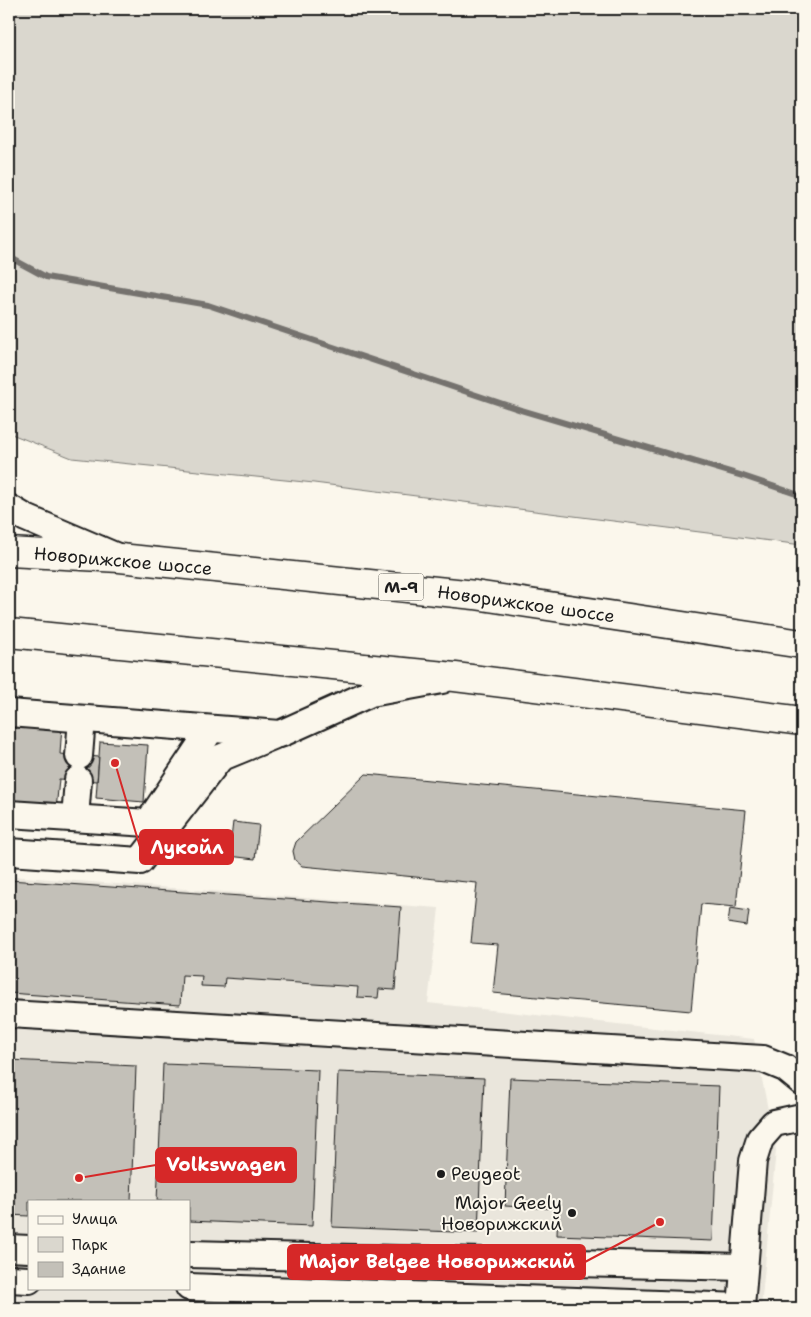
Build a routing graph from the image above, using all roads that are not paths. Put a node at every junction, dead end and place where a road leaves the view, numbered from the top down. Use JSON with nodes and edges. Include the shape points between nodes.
{"nodes":[{"id":1,"x":9,"y":508,"type":"edge"},
{"id":2,"x":9,"y":552,"type":"edge"},
{"id":3,"x":120,"y":558,"type":"junction"},
{"id":4,"x":9,"y":633,"type":"edge"},
{"id":5,"x":802,"y":644,"type":"edge"},
{"id":6,"x":455,"y":677,"type":"junction"},
{"id":7,"x":9,"y":713,"type":"edge"},
{"id":8,"x":82,"y":719,"type":"junction"},
{"id":9,"x":802,"y":721,"type":"edge"},
{"id":10,"x":211,"y":728,"type":"junction"},
{"id":11,"x":280,"y":734,"type":"junction"},
{"id":12,"x":9,"y":814,"type":"edge"},
{"id":13,"x":75,"y":818,"type":"junction"},
{"id":14,"x":9,"y":852,"type":"edge"},
{"id":15,"x":9,"y":1014,"type":"edge"},
{"id":16,"x":802,"y":1082,"type":"edge"},
{"id":17,"x":802,"y":1117,"type":"edge"},
{"id":18,"x":9,"y":1248,"type":"edge"},
{"id":19,"x":28,"y":1249,"type":"edge"},
{"id":20,"x":190,"y":1254,"type":"edge"},
{"id":21,"x":228,"y":1255,"type":"junction"},
{"id":22,"x":372,"y":1258,"type":"junction"},
{"id":23,"x":744,"y":1267,"type":"junction"},
{"id":24,"x":9,"y":1279,"type":"edge"},
{"id":25,"x":28,"y":1280,"type":"edge"},
{"id":26,"x":190,"y":1287,"type":"edge"},
{"id":27,"x":226,"y":1298,"type":"edge"},
{"id":28,"x":370,"y":1301,"type":"edge"},
{"id":29,"x":493,"y":1303,"type":"edge"},
{"id":30,"x":560,"y":1304,"type":"edge"},
{"id":31,"x":741,"y":1308,"type":"edge"}],
"edges":[{"from":1,"to":3,"type":"lane"},
{"from":2,"to":3,"type":"highway","name":"Новорижское шоссе","number":"М-9"},
{"from":3,"to":5,"type":"highway","name":"Новорижское шоссе","number":"М-9","via":[[474,595]]},
{"from":4,"to":6,"type":"highway"},
{"from":6,"to":9,"type":"highway"},
{"from":6,"to":11,"type":"lane","via":[[371,693]]},
{"from":7,"to":8,"type":"lane"},
{"from":8,"to":10,"type":"lane"},
{"from":8,"to":13,"type":"lane"},
{"from":10,"to":11,"type":"lane"},
{"from":10,"to":13,"type":"lane","via":[[148,824]]},
{"from":11,"to":14,"type":"lane","via":[[220,758],[140,861]]},
{"from":12,"to":13,"type":"lane"},
{"from":15,"to":16,"type":"lane","via":[[763,1059],[785,1068]]},
{"from":17,"to":23,"type":"lane","via":[[774,1123],[760,1139],[753,1161]]},
{"from":18,"to":19,"type":"lane"},
{"from":20,"to":21,"type":"lane"},
{"from":21,"to":22,"type":"lane"},
{"from":21,"to":27,"type":"lane"},
{"from":22,"to":23,"type":"lane"},
{"from":22,"to":28,"type":"lane"},
{"from":23,"to":31,"type":"lane"},
{"from":24,"to":25,"type":"lane"},
{"from":26,"to":27,"type":"lane"},
{"from":27,"to":28,"type":"lane"},
{"from":28,"to":29,"type":"lane"},
{"from":29,"to":30,"type":"lane"},
{"from":30,"to":31,"type":"lane"}]}
